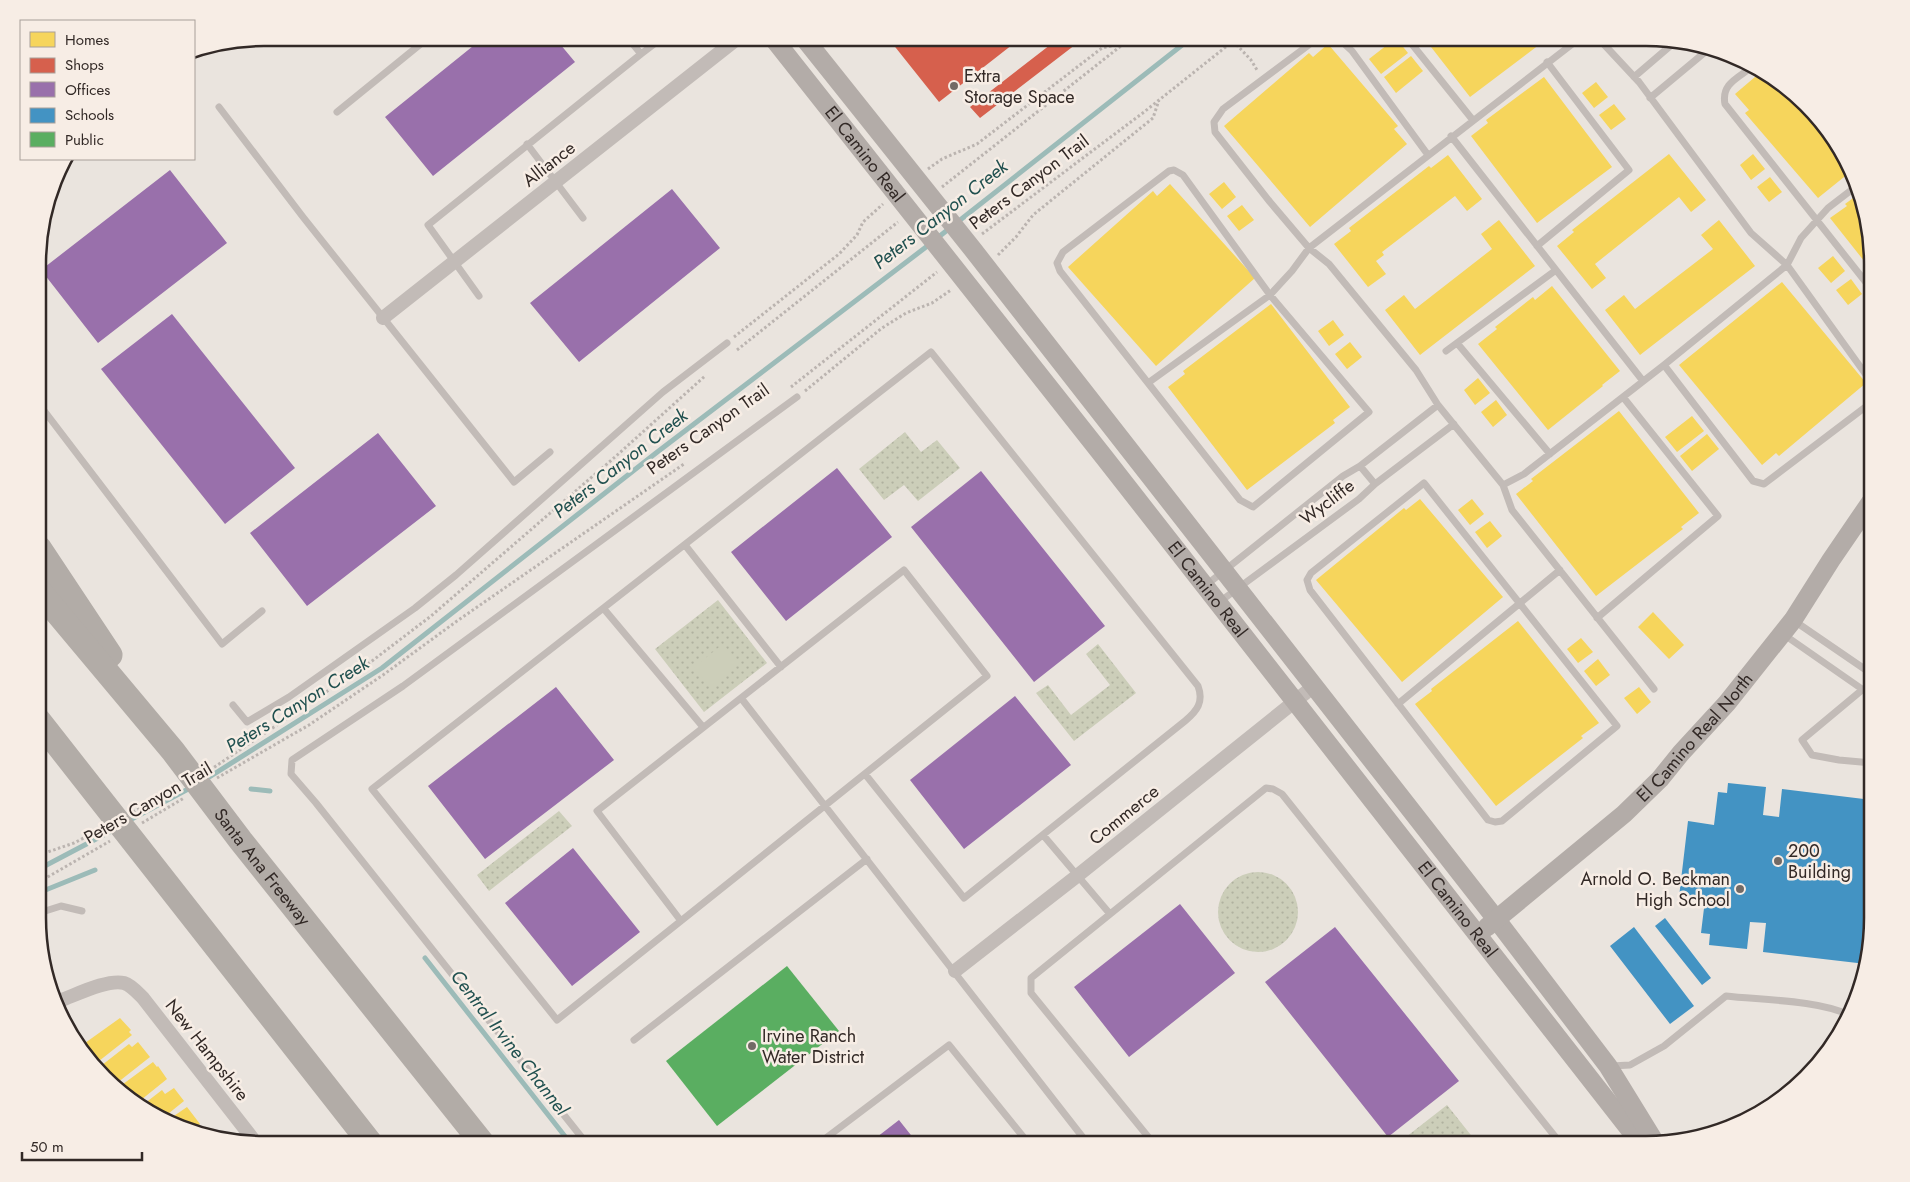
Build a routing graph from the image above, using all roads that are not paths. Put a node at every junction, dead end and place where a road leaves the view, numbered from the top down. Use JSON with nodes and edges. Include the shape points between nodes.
{"nodes":[{"id":1,"x":418,"y":46,"type":"edge"},
{"id":2,"x":634,"y":46,"type":"edge"},
{"id":3,"x":652,"y":46,"type":"edge"},
{"id":4,"x":728,"y":46,"type":"edge"},
{"id":5,"x":779,"y":46,"type":"edge"},
{"id":6,"x":810,"y":46,"type":"edge"},
{"id":7,"x":1308,"y":46,"type":"edge"},
{"id":8,"x":1347,"y":46,"type":"edge"},
{"id":9,"x":1413,"y":46,"type":"edge"},
{"id":10,"x":1569,"y":46,"type":"edge"},
{"id":11,"x":1605,"y":46,"type":"edge"},
{"id":12,"x":1669,"y":48,"type":"edge"},
{"id":13,"x":641,"y":54,"type":"junction"},
{"id":14,"x":1703,"y":54,"type":"edge"},
{"id":15,"x":1547,"y":62,"type":"junction"},
{"id":16,"x":1746,"y":71,"type":"edge"},
{"id":17,"x":1634,"y":77,"type":"junction"},
{"id":18,"x":1650,"y":98,"type":"junction"},
{"id":19,"x":219,"y":107,"type":"dead end"},
{"id":20,"x":336,"y":112,"type":"dead end"},
{"id":21,"x":1472,"y":120,"type":"junction"},
{"id":22,"x":1451,"y":136,"type":"junction"},
{"id":23,"x":527,"y":144,"type":"junction"},
{"id":24,"x":1428,"y":155,"type":"junction"},
{"id":25,"x":555,"y":183,"type":"junction"},
{"id":26,"x":1851,"y":191,"type":"edge"},
{"id":27,"x":583,"y":218,"type":"dead end"},
{"id":28,"x":1817,"y":221,"type":"junction"},
{"id":29,"x":1537,"y":246,"type":"junction"},
{"id":30,"x":1309,"y":248,"type":"junction"},
{"id":31,"x":454,"y":262,"type":"junction"},
{"id":32,"x":1787,"y":265,"type":"junction"},
{"id":33,"x":1556,"y":270,"type":"junction"},
{"id":34,"x":1864,"y":280,"type":"edge"},
{"id":35,"x":1270,"y":295,"type":"junction"},
{"id":36,"x":480,"y":296,"type":"dead end"},
{"id":37,"x":383,"y":318,"type":"junction"},
{"id":38,"x":727,"y":343,"type":"road end"},
{"id":39,"x":1457,"y":343,"type":"junction"},
{"id":40,"x":1446,"y":352,"type":"dead end"},
{"id":41,"x":1664,"y":365,"type":"junction"},
{"id":42,"x":1864,"y":372,"type":"edge"},
{"id":43,"x":1644,"y":381,"type":"junction"},
{"id":44,"x":1148,"y":383,"type":"junction"},
{"id":45,"x":797,"y":397,"type":"road end"},
{"id":46,"x":1623,"y":397,"type":"junction"},
{"id":47,"x":1438,"y":406,"type":"junction"},
{"id":48,"x":1864,"y":408,"type":"edge"},
{"id":49,"x":46,"y":413,"type":"edge"},
{"id":50,"x":1454,"y":424,"type":"junction"},
{"id":51,"x":550,"y":452,"type":"dead end"},
{"id":52,"x":1550,"y":454,"type":"junction"},
{"id":53,"x":1360,"y":466,"type":"junction"},
{"id":54,"x":1375,"y":484,"type":"junction"},
{"id":55,"x":1504,"y":485,"type":"junction"},
{"id":56,"x":1864,"y":512,"type":"edge"},
{"id":57,"x":685,"y":545,"type":"junction"},
{"id":58,"x":46,"y":559,"type":"edge"},
{"id":59,"x":1560,"y":570,"type":"junction"},
{"id":60,"x":1225,"y":571,"type":"junction"},
{"id":61,"x":1205,"y":586,"type":"junction"},
{"id":62,"x":1238,"y":588,"type":"junction"},
{"id":63,"x":46,"y":599,"type":"edge"},
{"id":64,"x":1218,"y":603,"type":"junction"},
{"id":65,"x":1519,"y":604,"type":"junction"},
{"id":66,"x":604,"y":609,"type":"junction"},
{"id":67,"x":262,"y":611,"type":"dead end"},
{"id":68,"x":1597,"y":618,"type":"junction"},
{"id":69,"x":1788,"y":627,"type":"junction"},
{"id":70,"x":781,"y":667,"type":"junction"},
{"id":71,"x":1864,"y":669,"type":"edge"},
{"id":72,"x":1314,"y":686,"type":"junction"},
{"id":73,"x":1654,"y":689,"type":"dead end"},
{"id":74,"x":1862,"y":690,"type":"joint"},
{"id":75,"x":741,"y":698,"type":"junction"},
{"id":76,"x":1295,"y":702,"type":"junction"},
{"id":77,"x":1398,"y":704,"type":"junction"},
{"id":78,"x":233,"y":705,"type":"dead end"},
{"id":79,"x":703,"y":728,"type":"junction"},
{"id":80,"x":46,"y":730,"type":"edge"},
{"id":81,"x":173,"y":751,"type":"junction"},
{"id":82,"x":1864,"y":762,"type":"edge"},
{"id":83,"x":864,"y":774,"type":"junction"},
{"id":84,"x":826,"y":806,"type":"junction"},
{"id":85,"x":1043,"y":835,"type":"junction"},
{"id":86,"x":867,"y":859,"type":"junction"},
{"id":87,"x":1078,"y":876,"type":"junction"},
{"id":88,"x":46,"y":911,"type":"edge"},
{"id":89,"x":82,"y":911,"type":"dead end"},
{"id":90,"x":1110,"y":914,"type":"junction"},
{"id":91,"x":1496,"y":919,"type":"junction"},
{"id":92,"x":681,"y":921,"type":"junction"},
{"id":93,"x":1477,"y":934,"type":"junction"},
{"id":94,"x":955,"y":971,"type":"junction"},
{"id":95,"x":63,"y":1000,"type":"edge"},
{"id":96,"x":1842,"y":1012,"type":"edge"},
{"id":97,"x":634,"y":1040,"type":"dead end"},
{"id":98,"x":1608,"y":1066,"type":"junction"},
{"id":99,"x":249,"y":1135,"type":"edge"},
{"id":100,"x":365,"y":1136,"type":"edge"},
{"id":101,"x":478,"y":1136,"type":"edge"},
{"id":102,"x":581,"y":1136,"type":"edge"},
{"id":103,"x":829,"y":1136,"type":"edge"},
{"id":104,"x":1022,"y":1136,"type":"edge"},
{"id":105,"x":1082,"y":1136,"type":"edge"},
{"id":106,"x":1147,"y":1136,"type":"edge"},
{"id":107,"x":1555,"y":1136,"type":"edge"},
{"id":108,"x":1635,"y":1136,"type":"edge"},
{"id":109,"x":1651,"y":1136,"type":"edge"}],
"edges":[{"from":1,"to":20,"type":"lane"},
{"from":2,"to":13,"type":"lane"},
{"from":3,"to":13,"type":"lane"},
{"from":4,"to":25,"type":"street","name":"Alliance"},
{"from":5,"to":61,"type":"main road","name":"El Camino Real","via":[[907,208],[946,269]]},
{"from":6,"to":60,"type":"main road","name":"El Camino Real","via":[[927,192],[977,244]]},
{"from":7,"to":30,"type":"lane","via":[[1223,110],[1214,122],[1215,132]]},
{"from":8,"to":24,"type":"lane"},
{"from":9,"to":21,"type":"lane"},
{"from":10,"to":15,"type":"lane"},
{"from":11,"to":17,"type":"lane"},
{"from":12,"to":17,"type":"lane"},
{"from":13,"to":23,"type":"lane"},
{"from":14,"to":18,"type":"lane"},
{"from":15,"to":21,"type":"lane"},
{"from":15,"to":29,"type":"lane","via":[[1629,170]]},
{"from":16,"to":28,"type":"lane","via":[[1726,86],[1726,104]]},
{"from":17,"to":18,"type":"lane"},
{"from":18,"to":32,"type":"lane","via":[[1751,232]]},
{"from":19,"to":37,"type":"lane"},
{"from":21,"to":22,"type":"lane"},
{"from":22,"to":24,"type":"lane"},
{"from":22,"to":29,"type":"lane"},
{"from":23,"to":25,"type":"lane"},
{"from":23,"to":31,"type":"lane","via":[[428,225]]},
{"from":24,"to":30,"type":"lane"},
{"from":25,"to":27,"type":"lane"},
{"from":25,"to":31,"type":"street","name":"Alliance"},
{"from":26,"to":28,"type":"lane"},
{"from":28,"to":32,"type":"lane","via":[[1801,238]]},
{"from":28,"to":34,"type":"lane"},
{"from":29,"to":33,"type":"lane"},
{"from":30,"to":35,"type":"lane"},
{"from":30,"to":47,"type":"lane","via":[[1329,264],[1416,370]]},
{"from":31,"to":36,"type":"lane"},
{"from":31,"to":37,"type":"street","name":"Alliance"},
{"from":32,"to":41,"type":"lane"},
{"from":32,"to":42,"type":"lane"},
{"from":33,"to":39,"type":"lane"},
{"from":33,"to":43,"type":"lane"},
{"from":35,"to":44,"type":"lane"},
{"from":35,"to":44,"type":"lane","via":[[1183,175],[1169,171],[1063,252],[1057,263]]},
{"from":35,"to":44,"type":"lane","via":[[1369,412],[1253,507],[1240,500]]},
{"from":37,"to":51,"type":"lane","via":[[514,482]]},
{"from":38,"to":78,"type":"lane","via":[[663,392],[415,608],[289,697],[247,722]]},
{"from":39,"to":40,"type":"lane"},
{"from":39,"to":52,"type":"lane"},
{"from":41,"to":43,"type":"lane"},
{"from":41,"to":48,"type":"lane","via":[[1753,481],[1764,484]]},
{"from":43,"to":46,"type":"lane"},
{"from":45,"to":102,"type":"lane","via":[[403,686],[292,760],[291,774]]},
{"from":46,"to":52,"type":"lane"},
{"from":46,"to":68,"type":"lane","via":[[1718,516]]},
{"from":47,"to":50,"type":"lane"},
{"from":47,"to":53,"type":"lane","name":"Wycliffe"},
{"from":49,"to":67,"type":"lane","via":[[222,644]]},
{"from":50,"to":54,"type":"lane","name":"Wycliffe"},
{"from":50,"to":55,"type":"lane"},
{"from":52,"to":55,"type":"lane"},
{"from":53,"to":54,"type":"lane"},
{"from":53,"to":60,"type":"lane","name":"Wycliffe","via":[[1343,476]]},
{"from":54,"to":62,"type":"lane","name":"Wycliffe"},
{"from":55,"to":59,"type":"lane","via":[[1512,510]]},
{"from":56,"to":69,"type":"main road","name":"El Camino Real North"},
{"from":57,"to":66,"type":"lane"},
{"from":57,"to":70,"type":"lane"},
{"from":57,"to":85,"type":"lane","via":[[931,352],[1198,686],[1201,695],[1200,705],[1194,713]]},
{"from":58,"to":81,"type":"highway"},
{"from":59,"to":65,"type":"lane"},
{"from":59,"to":68,"type":"lane"},
{"from":60,"to":61,"type":"lane","name":"Wycliffe"},
{"from":60,"to":62,"type":"main road","name":"El Camino Real"},
{"from":61,"to":64,"type":"main road","name":"El Camino Real"},
{"from":62,"to":64,"type":"lane","name":"Wycliffe"},
{"from":62,"to":72,"type":"main road","name":"El Camino Real"},
{"from":63,"to":81,"type":"highway","name":"Santa Ana Freeway"},
{"from":64,"to":76,"type":"main road","name":"El Camino Real"},
{"from":65,"to":77,"type":"lane"},
{"from":65,"to":77,"type":"lane","via":[[1424,483],[1311,573],[1307,580],[1310,590]]},
{"from":65,"to":77,"type":"lane","via":[[1617,726],[1602,739],[1502,821],[1495,822],[1488,820]]},
{"from":66,"to":79,"type":"lane"},
{"from":66,"to":92,"type":"lane","via":[[372,789],[557,1020]]},
{"from":68,"to":73,"type":"lane"},
{"from":69,"to":71,"type":"lane"},
{"from":69,"to":74,"type":"lane"},
{"from":69,"to":91,"type":"main road","name":"El Camino Real North","via":[[1654,785],[1624,814]]},
{"from":70,"to":75,"type":"lane"},
{"from":70,"to":83,"type":"lane","via":[[904,570],[987,676]]},
{"from":72,"to":76,"type":"street","name":"Commerce"},
{"from":72,"to":91,"type":"main road","name":"El Camino Real"},
{"from":74,"to":82,"type":"lane","via":[[1802,740],[1812,754]]},
{"from":75,"to":79,"type":"lane"},
{"from":75,"to":84,"type":"lane"},
{"from":76,"to":87,"type":"street","name":"Commerce"},
{"from":76,"to":93,"type":"main road","name":"El Camino Real"},
{"from":79,"to":92,"type":"lane","via":[[597,811]]},
{"from":80,"to":100,"type":"highway"},
{"from":81,"to":101,"type":"highway","name":"Santa Ana Freeway","via":[[241,841]]},
{"from":83,"to":84,"type":"lane"},
{"from":83,"to":85,"type":"lane","via":[[964,898]]},
{"from":84,"to":86,"type":"lane"},
{"from":84,"to":92,"type":"lane"},
{"from":85,"to":87,"type":"lane"},
{"from":86,"to":94,"type":"lane"},
{"from":86,"to":97,"type":"lane"},
{"from":87,"to":90,"type":"lane"},
{"from":87,"to":94,"type":"street","name":"Commerce"},
{"from":88,"to":89,"type":"lane","via":[[61,906]]},
{"from":90,"to":106,"type":"lane","via":[[1032,978],[1031,993]]},
{"from":90,"to":107,"type":"lane","via":[[1266,788],[1273,789],[1282,794]]},
{"from":91,"to":93,"type":"main road","name":"El Camino Real North"},
{"from":91,"to":98,"type":"main road","name":"El Camino Real"},
{"from":93,"to":108,"type":"main road","name":"El Camino Real"},
{"from":94,"to":105,"type":"lane"},
{"from":95,"to":99,"type":"street","name":"New Hampshire","via":[[112,983],[125,983],[132,987]]},
{"from":96,"to":98,"type":"lane","via":[[1726,996],[1664,1046],[1630,1065]]},
{"from":98,"to":109,"type":"main road","name":"El Camino Real"},
{"from":103,"to":104,"type":"lane","via":[[948,1045]]}]}
